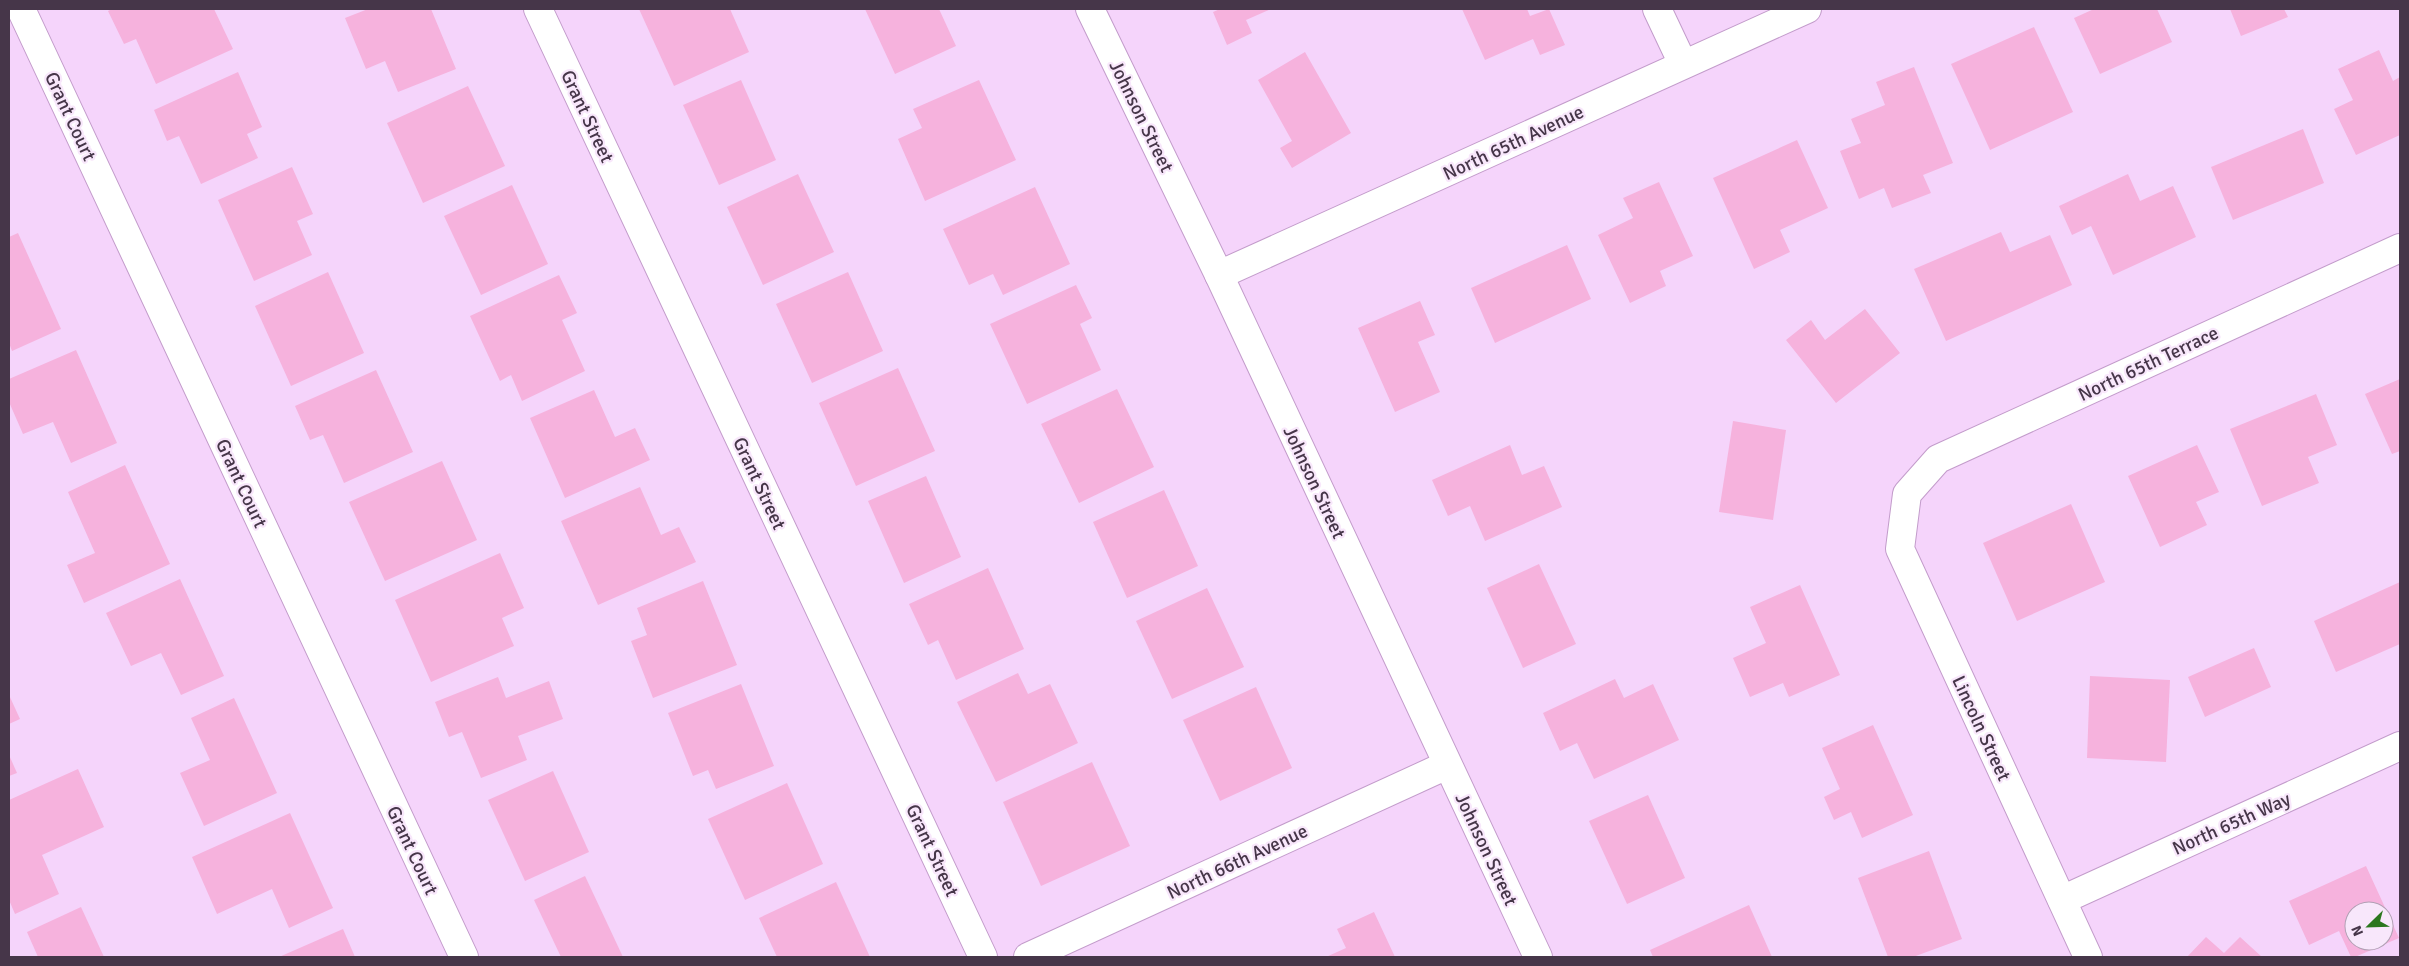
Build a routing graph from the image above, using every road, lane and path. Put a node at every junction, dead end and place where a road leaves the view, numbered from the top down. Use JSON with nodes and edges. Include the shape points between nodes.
{"nodes":[{"id":1,"x":20,"y":9,"type":"edge"},
{"id":2,"x":538,"y":9,"type":"edge"},
{"id":3,"x":1090,"y":9,"type":"edge"},
{"id":4,"x":1657,"y":9,"type":"edge"},
{"id":5,"x":1807,"y":9,"type":"edge"},
{"id":6,"x":1683,"y":64,"type":"junction"},
{"id":7,"x":2400,"y":248,"type":"edge"},
{"id":8,"x":1219,"y":275,"type":"junction"},
{"id":9,"x":1906,"y":494,"type":"joint"},
{"id":10,"x":2400,"y":746,"type":"edge"},
{"id":11,"x":1447,"y":765,"type":"junction"},
{"id":12,"x":2062,"y":900,"type":"junction"},
{"id":13,"x":464,"y":957,"type":"edge"},
{"id":14,"x":983,"y":957,"type":"edge"},
{"id":15,"x":1028,"y":957,"type":"edge"},
{"id":16,"x":1538,"y":957,"type":"edge"},
{"id":17,"x":2088,"y":957,"type":"edge"}],
"edges":[{"from":1,"to":13,"type":"street","name":"Grant Court"},
{"from":2,"to":14,"type":"street","name":"Grant Street"},
{"from":3,"to":8,"type":"street","name":"Johnson Street"},
{"from":4,"to":6,"type":"street"},
{"from":5,"to":6,"type":"street","name":"North 65th Avenue"},
{"from":6,"to":8,"type":"street","name":"North 65th Avenue"},
{"from":7,"to":9,"type":"street","name":"North 65th Terrace","via":[[1938,459]]},
{"from":8,"to":11,"type":"street","name":"Johnson Street"},
{"from":9,"to":12,"type":"street","name":"Lincoln Street","via":[[1900,549]]},
{"from":10,"to":12,"type":"street","name":"North 65th Way"},
{"from":11,"to":15,"type":"street","name":"North 66th Avenue"},
{"from":11,"to":16,"type":"street","name":"Johnson Street"},
{"from":12,"to":17,"type":"street","name":"Lincoln Street"}]}
